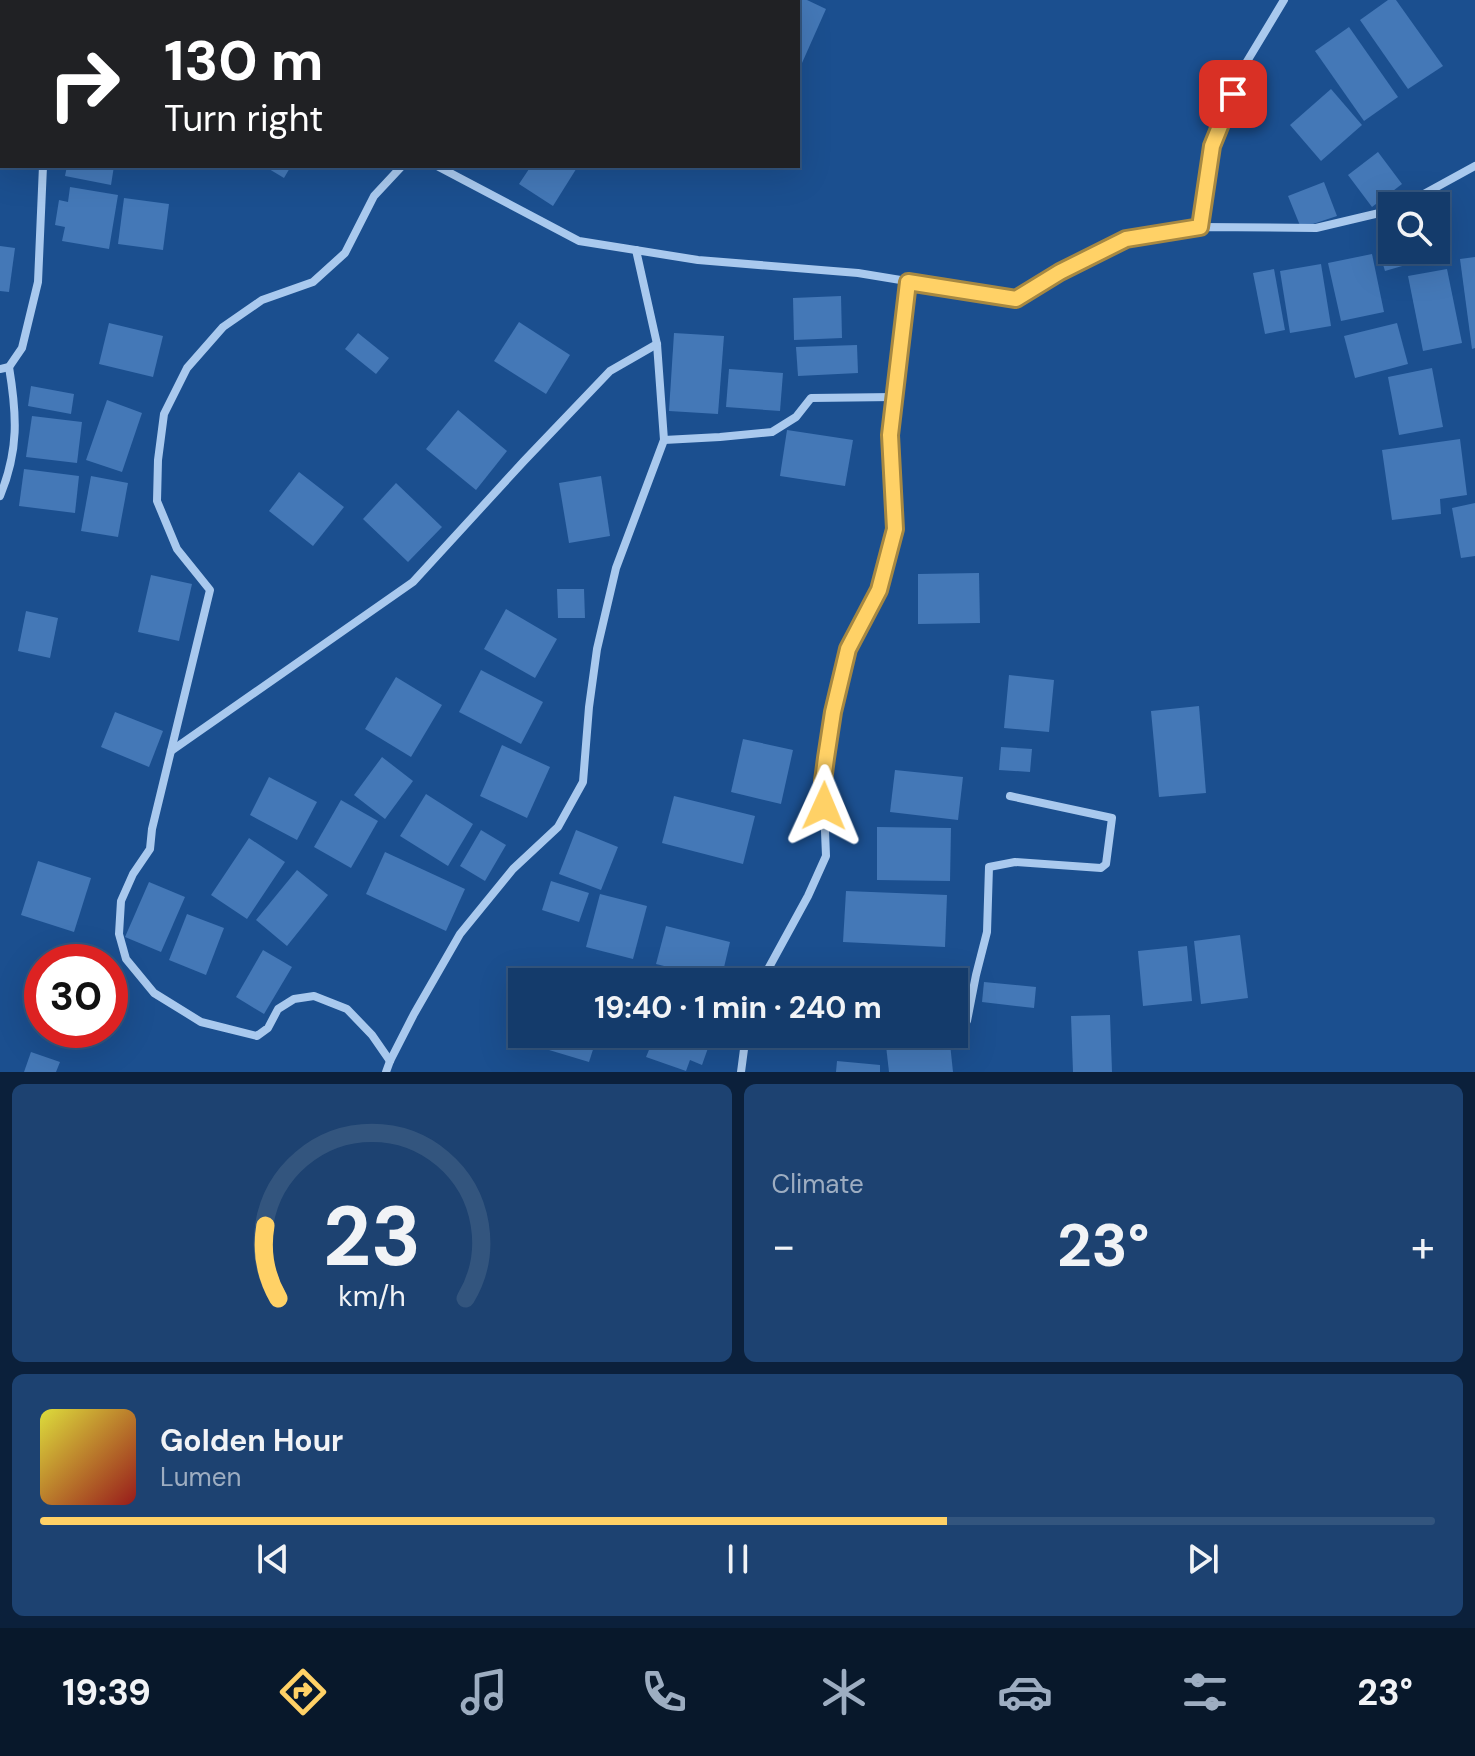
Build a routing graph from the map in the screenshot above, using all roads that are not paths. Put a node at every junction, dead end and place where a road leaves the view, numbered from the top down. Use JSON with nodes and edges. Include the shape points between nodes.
{"nodes":[{"id":1,"x":1284,"y":0,"type":"edge"},
{"id":2,"x":1475,"y":166,"type":"edge"},
{"id":3,"x":43,"y":168,"type":"edge"},
{"id":4,"x":400,"y":168,"type":"edge"},
{"id":5,"x":441,"y":168,"type":"edge"},
{"id":6,"x":1428,"y":192,"type":"edge"},
{"id":7,"x":1378,"y":213,"type":"edge"},
{"id":8,"x":1200,"y":227,"type":"junction"},
{"id":9,"x":636,"y":250,"type":"junction"},
{"id":10,"x":908,"y":282,"type":"junction"},
{"id":11,"x":657,"y":344,"type":"junction"},
{"id":12,"x":4,"y":368,"type":"edge"},
{"id":13,"x":894,"y":397,"type":"junction"},
{"id":14,"x":664,"y":440,"type":"junction"},
{"id":15,"x":0,"y":496,"type":"edge"},
{"id":16,"x":171,"y":752,"type":"junction"},
{"id":17,"x":1010,"y":796,"type":"dead end"},
{"id":18,"x":769,"y":968,"type":"edge"},
{"id":19,"x":968,"y":1016,"type":"edge"},
{"id":20,"x":744,"y":1048,"type":"edge"},
{"id":21,"x":390,"y":1061,"type":"junction"},
{"id":22,"x":386,"y":1072,"type":"edge"},
{"id":23,"x":741,"y":1072,"type":"edge"}],
"edges":[{"from":1,"to":8,"type":"street","via":[[1243,68],[1212,146]]},
{"from":2,"to":6,"type":"street"},
{"from":3,"to":12,"type":"street","via":[[38,282],[22,348]]},
{"from":4,"to":16,"type":"street","via":[[374,196],[345,253],[313,282],[262,300],[223,327],[187,368],[164,414],[157,501],[177,549],[210,590]]},
{"from":5,"to":9,"type":"street","via":[[579,241]]},
{"from":7,"to":8,"type":"street","via":[[1316,228]]},
{"from":8,"to":10,"type":"street","via":[[1126,239],[1016,299]]},
{"from":9,"to":10,"type":"street"},
{"from":9,"to":11,"type":"street"},
{"from":10,"to":13,"type":"street"},
{"from":11,"to":14,"type":"street"},
{"from":11,"to":16,"type":"street","via":[[610,371],[413,582]]},
{"from":12,"to":15,"type":"street","via":[[15,399],[15,443]]},
{"from":13,"to":14,"type":"street","via":[[811,398],[796,417],[772,432]]},
{"from":13,"to":18,"type":"street","via":[[890,435],[895,529],[879,590],[848,649],[833,712],[823,781],[826,856]]},
{"from":14,"to":21,"type":"street","via":[[616,568],[597,649],[583,782],[558,827],[513,869],[460,934]]},
{"from":16,"to":21,"type":"street","via":[[150,849],[121,901],[119,934],[126,959],[154,993],[201,1022],[257,1036],[278,1009],[314,996],[347,1009]]},
{"from":17,"to":19,"type":"street","via":[[1112,818],[1106,864],[1101,868],[1015,862],[989,867],[987,932]]},
{"from":20,"to":23,"type":"street"},
{"from":21,"to":22,"type":"street"}]}
